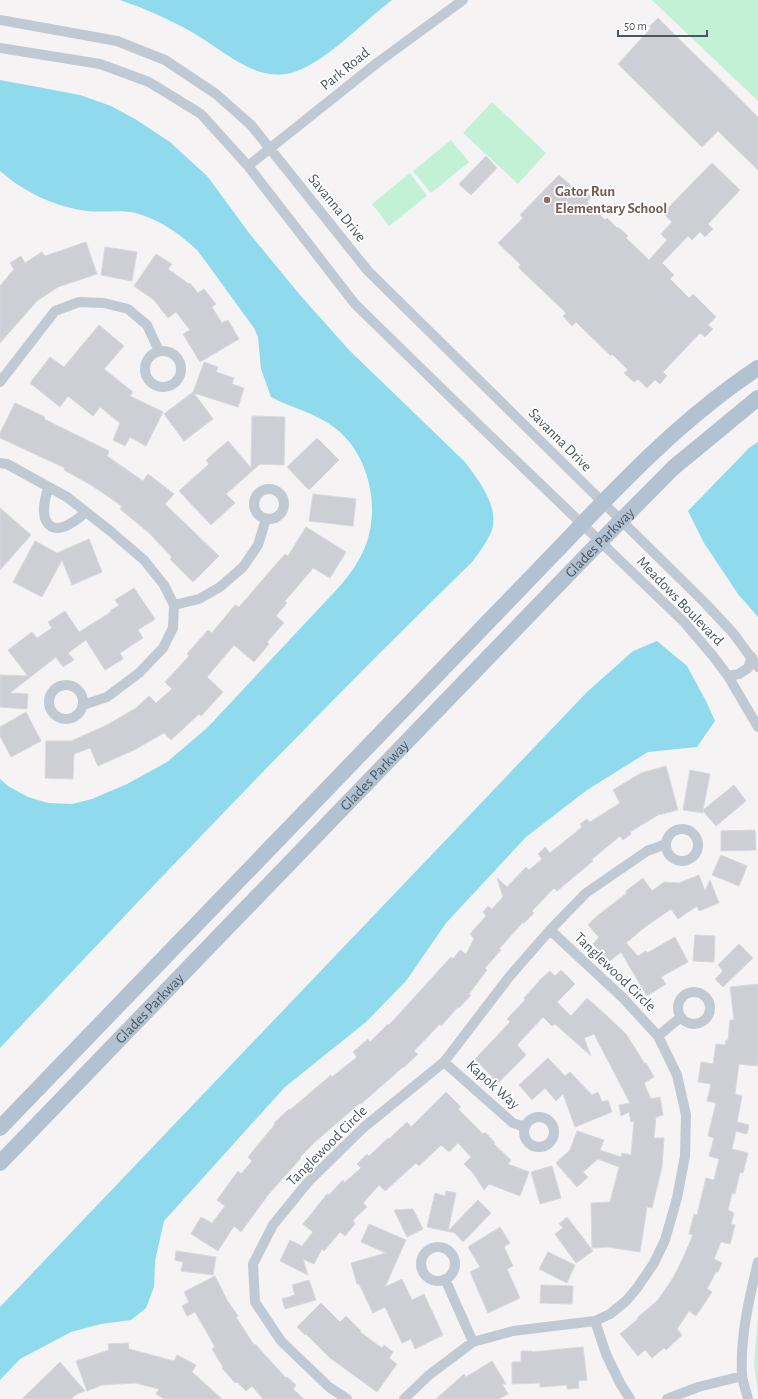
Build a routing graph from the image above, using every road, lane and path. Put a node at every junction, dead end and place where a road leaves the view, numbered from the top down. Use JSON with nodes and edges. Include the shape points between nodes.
{"nodes":[{"id":1,"x":463,"y":0,"type":"edge"},
{"id":2,"x":0,"y":20,"type":"edge"},
{"id":3,"x":0,"y":48,"type":"edge"},
{"id":4,"x":271,"y":149,"type":"junction"},
{"id":5,"x":248,"y":166,"type":"junction"},
{"id":6,"x":160,"y":351,"type":"dead end"},
{"id":7,"x":758,"y":368,"type":"edge"},
{"id":8,"x":0,"y":382,"type":"edge"},
{"id":9,"x":758,"y":398,"type":"edge"},
{"id":10,"x":0,"y":462,"type":"edge"},
{"id":11,"x":48,"y":487,"type":"junction"},
{"id":12,"x":602,"y":502,"type":"junction"},
{"id":13,"x":86,"y":512,"type":"junction"},
{"id":14,"x":266,"y":519,"type":"dead end"},
{"id":15,"x":621,"y":520,"type":"junction"},
{"id":16,"x":582,"y":524,"type":"junction"},
{"id":17,"x":600,"y":542,"type":"junction"},
{"id":18,"x":174,"y":605,"type":"junction"},
{"id":19,"x":752,"y":657,"type":"junction"},
{"id":20,"x":758,"y":667,"type":"edge"},
{"id":21,"x":728,"y":676,"type":"junction"},
{"id":22,"x":83,"y":705,"type":"dead end"},
{"id":23,"x":758,"y":727,"type":"edge"},
{"id":24,"x":666,"y":844,"type":"dead end"},
{"id":25,"x":550,"y":930,"type":"junction"},
{"id":26,"x":681,"y":1017,"type":"dead end"},
{"id":27,"x":658,"y":1036,"type":"junction"},
{"id":28,"x":444,"y":1062,"type":"junction"},
{"id":29,"x":525,"y":1127,"type":"dead end"},
{"id":30,"x":0,"y":1128,"type":"edge"},
{"id":31,"x":0,"y":1163,"type":"edge"},
{"id":32,"x":758,"y":1262,"type":"edge"},
{"id":33,"x":444,"y":1279,"type":"dead end"},
{"id":34,"x":595,"y":1321,"type":"junction"},
{"id":35,"x":473,"y":1342,"type":"junction"},
{"id":36,"x":742,"y":1376,"type":"junction"},
{"id":37,"x":347,"y":1399,"type":"edge"},
{"id":38,"x":404,"y":1399,"type":"edge"},
{"id":39,"x":630,"y":1399,"type":"edge"},
{"id":40,"x":667,"y":1399,"type":"edge"},
{"id":41,"x":748,"y":1399,"type":"edge"}],
"edges":[{"from":1,"to":4,"type":"street","name":"Park Road","via":[[377,63]]},
{"from":2,"to":4,"type":"street","name":"Savanna Drive","via":[[117,41],[165,60],[216,94],[251,124]]},
{"from":3,"to":5,"type":"street","via":[[100,64],[149,82],[201,114]]},
{"from":4,"to":5,"type":"street","name":"Park Road"},
{"from":4,"to":12,"type":"street","name":"Savanna Drive","via":[[368,271]]},
{"from":5,"to":16,"type":"street","via":[[355,304]]},
{"from":6,"to":8,"type":"street","via":[[147,325],[128,310],[104,303],[79,302],[55,311]]},
{"from":7,"to":12,"type":"main road","name":"Glades Parkway","via":[[701,410]]},
{"from":9,"to":15,"type":"main road","name":"Glades Parkway","via":[[673,468]]},
{"from":10,"to":11,"type":"street"},
{"from":11,"to":13,"type":"street","via":[[67,497]]},
{"from":11,"to":13,"type":"street","via":[[44,507],[48,523],[55,527],[63,527],[72,524]]},
{"from":12,"to":15,"type":"street","name":"Meadows Boulevard"},
{"from":12,"to":16,"type":"main road","name":"Glades Parkway"},
{"from":13,"to":18,"type":"street","via":[[144,560],[164,585]]},
{"from":14,"to":18,"type":"street","via":[[258,545],[244,567],[220,587],[199,599]]},
{"from":15,"to":17,"type":"main road","name":"Glades Parkway"},
{"from":15,"to":19,"type":"street","name":"Meadows Boulevard","via":[[733,632]]},
{"from":16,"to":17,"type":"street","name":"Meadows Boulevard"},
{"from":16,"to":30,"type":"main road","name":"Glades Parkway"},
{"from":17,"to":21,"type":"street","name":"Meadows Boulevard","via":[[684,622]]},
{"from":17,"to":31,"type":"main road","name":"Glades Parkway"},
{"from":18,"to":22,"type":"street","via":[[173,628],[163,648],[139,673],[107,697]]},
{"from":19,"to":20,"type":"street","name":"Meadows Boulevard"},
{"from":19,"to":21,"type":"street","via":[[748,668],[739,674]]},
{"from":21,"to":23,"type":"street","name":"Meadows Boulevard"},
{"from":24,"to":25,"type":"street","name":"Tanglewood Circle","via":[[647,852],[586,893]]},
{"from":25,"to":27,"type":"street","name":"Tanglewood Circle"},
{"from":25,"to":28,"type":"street","name":"Tanglewood Circle","via":[[509,977]]},
{"from":26,"to":27,"type":"street"},
{"from":27,"to":34,"type":"street","name":"Tanglewood Circle","via":[[677,1075],[686,1115],[686,1156],[677,1198],[665,1240],[654,1263],[626,1301],[610,1314]]},
{"from":28,"to":29,"type":"street","name":"Kapok Way","via":[[513,1123]]},
{"from":28,"to":37,"type":"street","name":"Tanglewood Circle","via":[[363,1128],[308,1182],[273,1225],[253,1264],[255,1302],[281,1341],[329,1387]]},
{"from":32,"to":36,"type":"street","via":[[747,1308]]},
{"from":33,"to":35,"type":"street"},
{"from":34,"to":35,"type":"street","name":"Tanglewood Circle","via":[[513,1331]]},
{"from":34,"to":39,"type":"street","via":[[606,1354]]},
{"from":35,"to":38,"type":"street","name":"Tanglewood Circle","via":[[429,1375]]},
{"from":36,"to":40,"type":"street","via":[[698,1387]]},
{"from":36,"to":41,"type":"street"}]}
